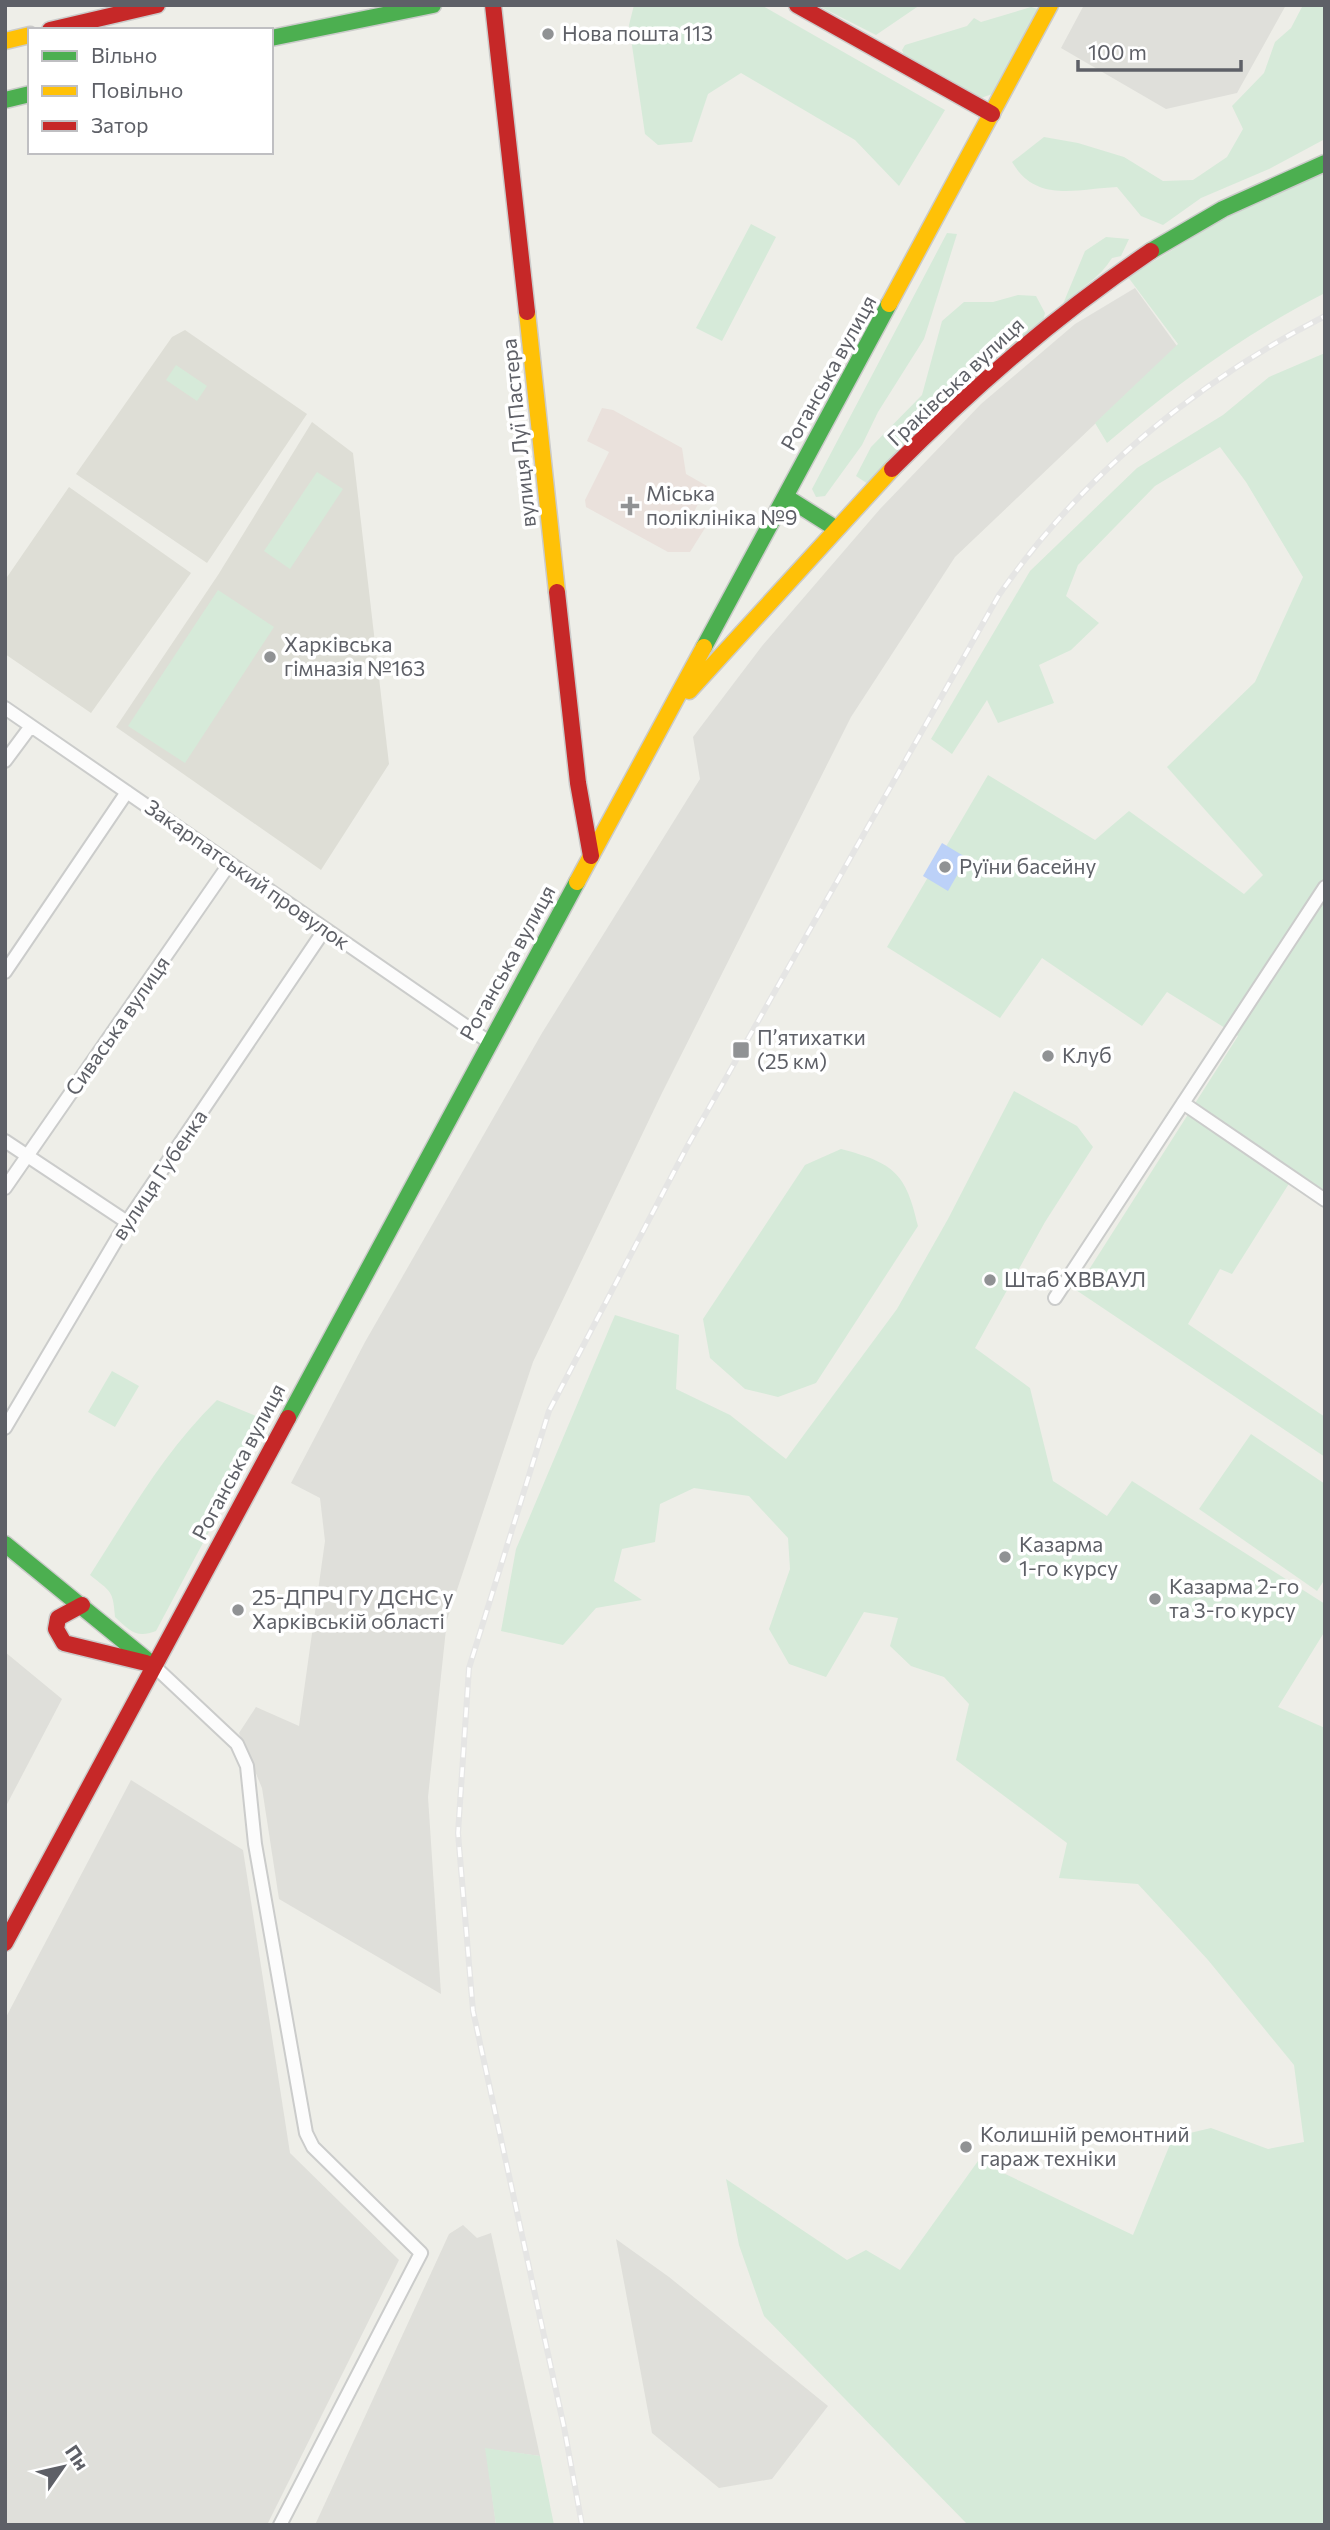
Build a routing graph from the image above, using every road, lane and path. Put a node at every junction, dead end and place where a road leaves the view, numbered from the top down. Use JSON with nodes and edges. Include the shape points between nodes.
{"nodes":[{"id":1,"x":156,"y":5,"type":"edge"},
{"id":2,"x":433,"y":5,"type":"edge"},
{"id":3,"x":493,"y":5,"type":"edge"},
{"id":4,"x":797,"y":5,"type":"edge"},
{"id":5,"x":1050,"y":5,"type":"edge"},
{"id":6,"x":58,"y":28,"type":"edge"},
{"id":7,"x":28,"y":35,"type":"edge"},
{"id":8,"x":273,"y":38,"type":"edge"},
{"id":9,"x":5,"y":41,"type":"edge"},
{"id":10,"x":28,"y":94,"type":"edge"},
{"id":11,"x":5,"y":100,"type":"edge"},
{"id":12,"x":992,"y":114,"type":"junction"},
{"id":13,"x":1325,"y":163,"type":"edge"},
{"id":14,"x":786,"y":497,"type":"junction"},
{"id":15,"x":835,"y":528,"type":"junction"},
{"id":16,"x":675,"y":706,"type":"junction"},
{"id":17,"x":5,"y":708,"type":"edge"},
{"id":18,"x":30,"y":726,"type":"junction"},
{"id":19,"x":5,"y":761,"type":"edge"},
{"id":20,"x":127,"y":792,"type":"junction"},
{"id":21,"x":591,"y":856,"type":"junction"},
{"id":22,"x":230,"y":863,"type":"junction"},
{"id":23,"x":1325,"y":887,"type":"edge"},
{"id":24,"x":326,"y":929,"type":"junction"},
{"id":25,"x":5,"y":972,"type":"edge"},
{"id":26,"x":489,"y":1042,"type":"junction"},
{"id":27,"x":1183,"y":1103,"type":"junction"},
{"id":28,"x":5,"y":1141,"type":"edge"},
{"id":29,"x":27,"y":1156,"type":"junction"},
{"id":30,"x":5,"y":1188,"type":"edge"},
{"id":31,"x":1325,"y":1199,"type":"edge"},
{"id":32,"x":127,"y":1222,"type":"junction"},
{"id":33,"x":1055,"y":1298,"type":"dead end"},
{"id":34,"x":5,"y":1428,"type":"edge"},
{"id":35,"x":5,"y":1544,"type":"edge"},
{"id":36,"x":82,"y":1605,"type":"junction"},
{"id":37,"x":153,"y":1665,"type":"junction"},
{"id":38,"x":5,"y":1942,"type":"edge"},
{"id":39,"x":280,"y":2525,"type":"edge"}],
"edges":[{"from":1,"to":6,"type":"main road"},
{"from":2,"to":8,"type":"main road"},
{"from":3,"to":21,"type":"main road","name":"вулиця Луї Пастера","via":[[578,783]]},
{"from":4,"to":12,"type":"main road"},
{"from":5,"to":12,"type":"main road","name":"Роганська вулиця"},
{"from":7,"to":9,"type":"main road"},
{"from":10,"to":11,"type":"main road"},
{"from":12,"to":14,"type":"main road","name":"Роганська вулиця"},
{"from":13,"to":15,"type":"main road","name":"Граківська вулиця","via":[[1209,216],[1070,308],[951,412]]},
{"from":14,"to":15,"type":"main road"},
{"from":14,"to":16,"type":"main road","name":"Роганська вулиця"},
{"from":15,"to":16,"type":"main road","name":"Граківська вулиця"},
{"from":16,"to":21,"type":"main road","name":"Роганська вулиця"},
{"from":17,"to":18,"type":"street","name":"Закарпатський провулок"},
{"from":18,"to":19,"type":"street"},
{"from":18,"to":20,"type":"street","name":"Закарпатський провулок"},
{"from":20,"to":22,"type":"street","name":"Закарпатський провулок"},
{"from":20,"to":25,"type":"street"},
{"from":21,"to":26,"type":"main road","name":"Роганська вулиця"},
{"from":22,"to":24,"type":"street","name":"Закарпатський провулок"},
{"from":22,"to":29,"type":"street","name":"Сиваська вулиця"},
{"from":23,"to":27,"type":"street"},
{"from":24,"to":26,"type":"street","name":"Закарпатський провулок"},
{"from":24,"to":32,"type":"street","name":"вулиця Губенка"},
{"from":26,"to":37,"type":"main road","name":"Роганська вулиця"},
{"from":27,"to":31,"type":"street"},
{"from":27,"to":33,"type":"street"},
{"from":28,"to":29,"type":"street"},
{"from":29,"to":30,"type":"street","name":"Сиваська вулиця"},
{"from":29,"to":32,"type":"street"},
{"from":32,"to":34,"type":"street","name":"вулиця Губенка"},
{"from":35,"to":36,"type":"main road"},
{"from":36,"to":37,"type":"main road"},
{"from":36,"to":37,"type":"main road","via":[[58,1618],[56,1630],[63,1642],[72,1649]]},
{"from":37,"to":38,"type":"main road","name":"Роганська вулиця"},
{"from":37,"to":39,"type":"street","via":[[237,1744],[247,1766],[306,2133],[313,2147],[421,2253]]}]}
